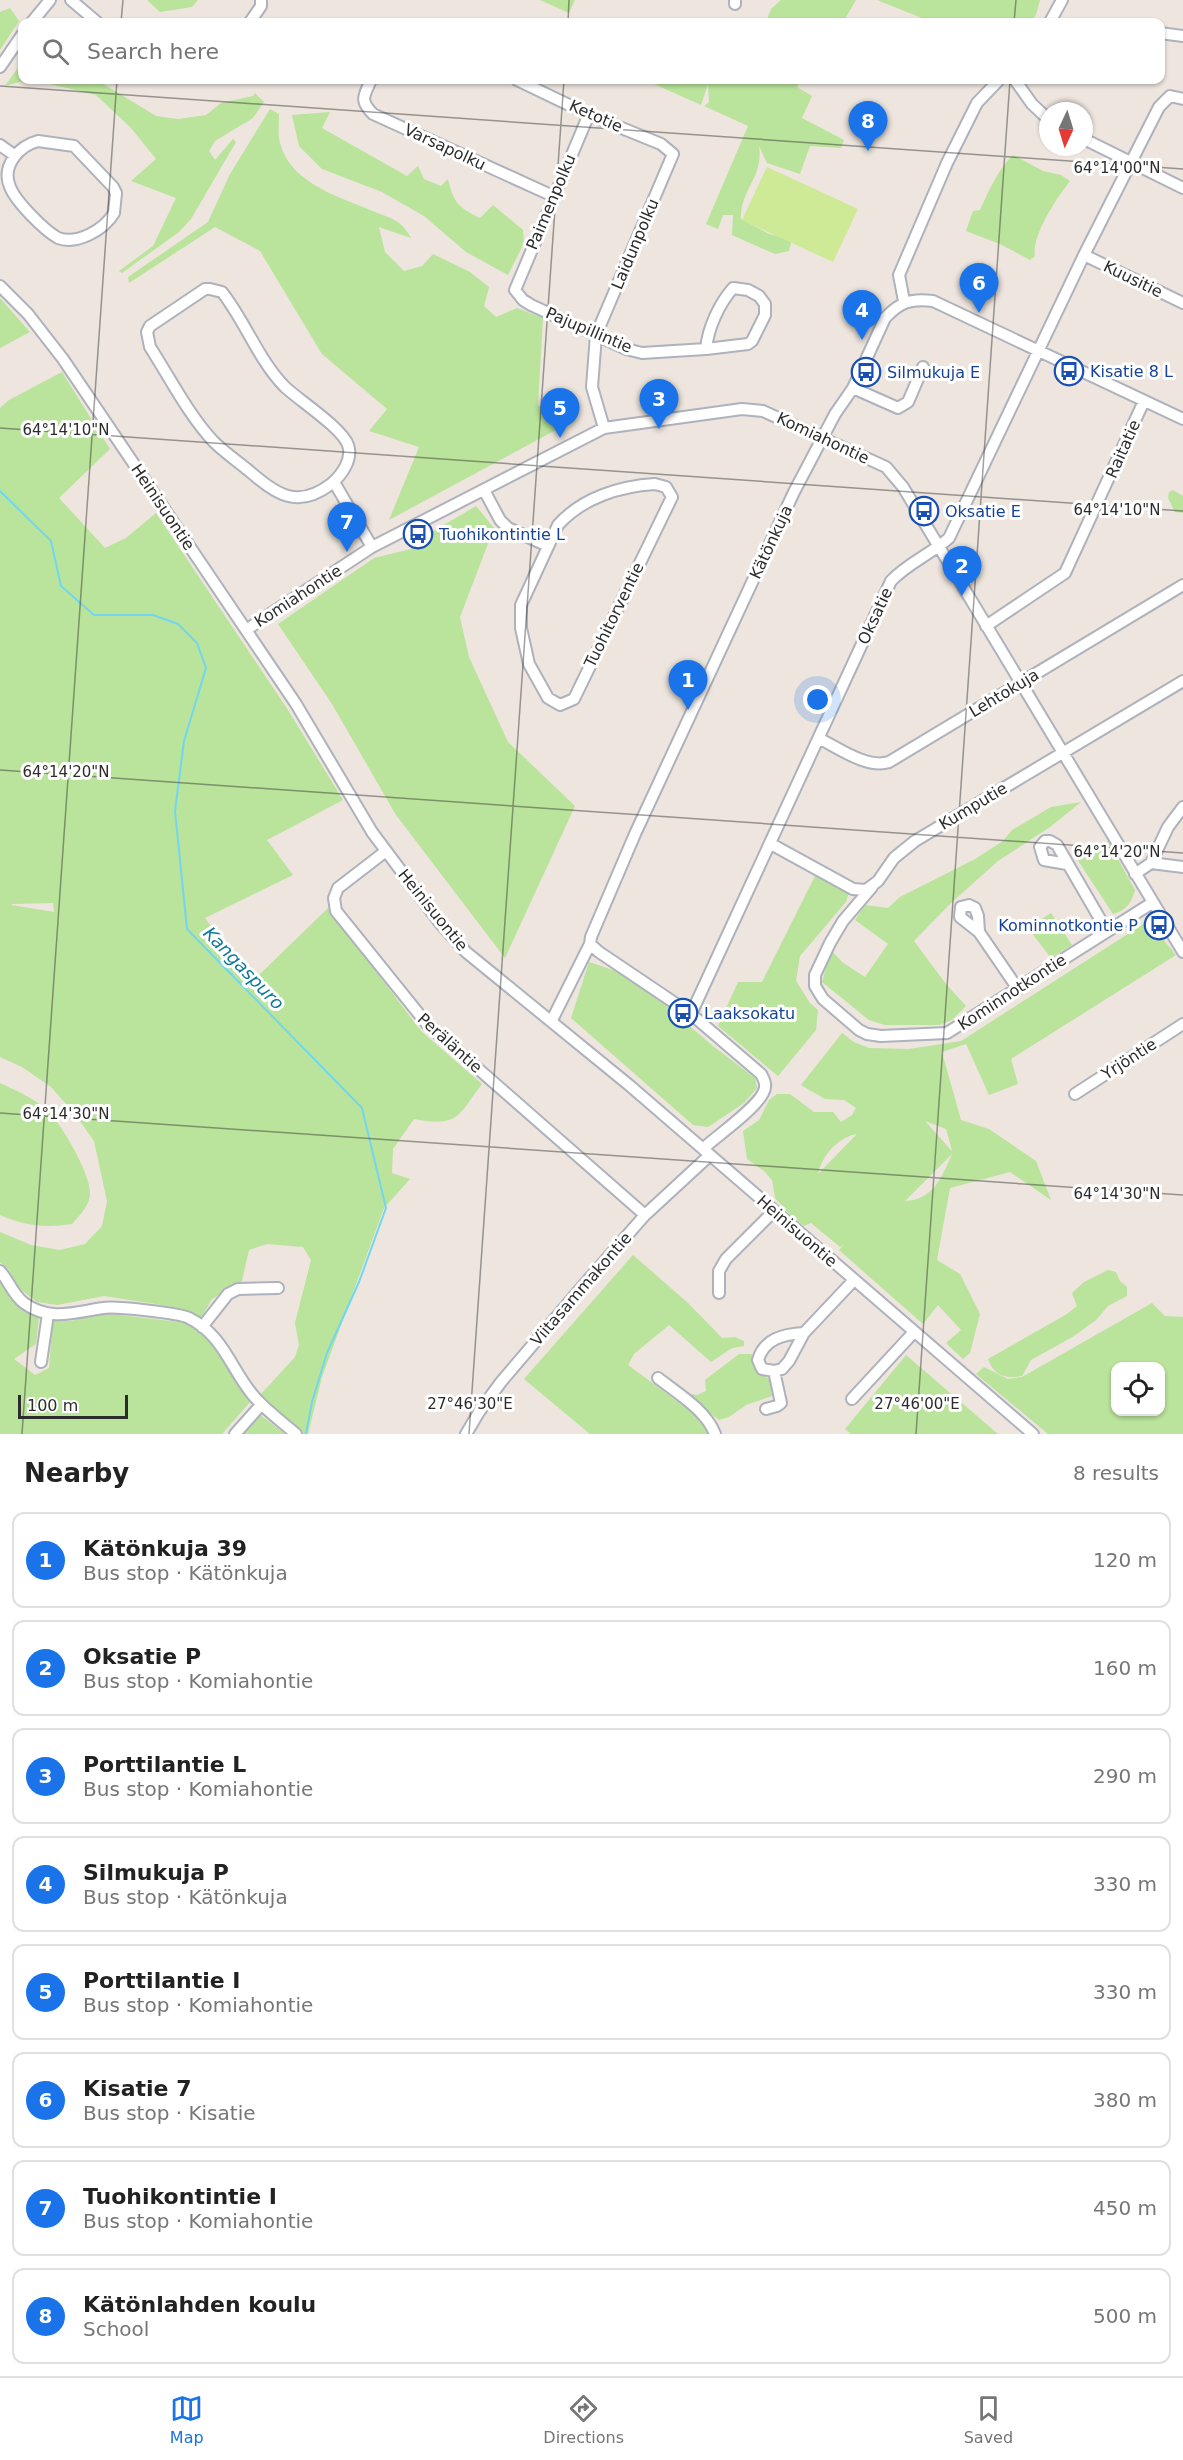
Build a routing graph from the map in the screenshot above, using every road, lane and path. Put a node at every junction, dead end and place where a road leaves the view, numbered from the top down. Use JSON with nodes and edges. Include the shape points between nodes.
{"nodes":[{"id":1,"x":50,"y":0,"type":"edge"},
{"id":2,"x":71,"y":0,"type":"edge"},
{"id":3,"x":261,"y":0,"type":"edge"},
{"id":4,"x":1062,"y":0,"type":"edge"},
{"id":5,"x":35,"y":18,"type":"edge"},
{"id":6,"x":93,"y":18,"type":"edge"},
{"id":7,"x":253,"y":18,"type":"edge"},
{"id":8,"x":1057,"y":18,"type":"edge"},
{"id":9,"x":1165,"y":34,"type":"edge"},
{"id":10,"x":1183,"y":36,"type":"edge"},
{"id":11,"x":18,"y":41,"type":"edge"},
{"id":12,"x":0,"y":67,"type":"edge"},
{"id":13,"x":369,"y":84,"type":"edge"},
{"id":14,"x":525,"y":84,"type":"edge"},
{"id":15,"x":995,"y":84,"type":"edge"},
{"id":16,"x":1018,"y":84,"type":"edge"},
{"id":17,"x":1183,"y":99,"type":"edge"},
{"id":18,"x":1039,"y":111,"type":"edge"},
{"id":19,"x":589,"y":114,"type":"junction"},
{"id":20,"x":1093,"y":144,"type":"edge"},
{"id":21,"x":0,"y":145,"type":"edge"},
{"id":22,"x":674,"y":154,"type":"joint"},
{"id":23,"x":14,"y":155,"type":"junction"},
{"id":24,"x":1132,"y":163,"type":"junction"},
{"id":25,"x":1183,"y":188,"type":"edge"},
{"id":26,"x":553,"y":196,"type":"junction"},
{"id":27,"x":1084,"y":255,"type":"junction"},
{"id":28,"x":0,"y":286,"type":"edge"},
{"id":29,"x":514,"y":290,"type":"joint"},
{"id":30,"x":904,"y":301,"type":"junction"},
{"id":31,"x":1183,"y":303,"type":"edge"},
{"id":32,"x":596,"y":335,"type":"junction"},
{"id":33,"x":706,"y":349,"type":"junction"},
{"id":34,"x":1038,"y":351,"type":"junction"},
{"id":35,"x":922,"y":367,"type":"dead end"},
{"id":36,"x":853,"y":388,"type":"junction"},
{"id":37,"x":1144,"y":401,"type":"junction"},
{"id":38,"x":1183,"y":418,"type":"edge"},
{"id":39,"x":604,"y":428,"type":"junction"},
{"id":40,"x":823,"y":436,"type":"junction"},
{"id":41,"x":334,"y":482,"type":"junction"},
{"id":42,"x":484,"y":490,"type":"junction"},
{"id":43,"x":548,"y":546,"type":"junction"},
{"id":44,"x":372,"y":547,"type":"junction"},
{"id":45,"x":938,"y":548,"type":"junction"},
{"id":46,"x":1183,"y":585,"type":"edge"},
{"id":47,"x":987,"y":626,"type":"junction"},
{"id":48,"x":246,"y":630,"type":"junction"},
{"id":49,"x":1183,"y":681,"type":"edge"},
{"id":50,"x":1020,"y":684,"type":"junction"},
{"id":51,"x":820,"y":739,"type":"junction"},
{"id":52,"x":1062,"y":754,"type":"junction"},
{"id":53,"x":1183,"y":807,"type":"edge"},
{"id":54,"x":771,"y":844,"type":"junction"},
{"id":55,"x":386,"y":851,"type":"junction"},
{"id":56,"x":1151,"y":863,"type":"junction"},
{"id":57,"x":1067,"y":864,"type":"dead end"},
{"id":58,"x":1183,"y":867,"type":"edge"},
{"id":59,"x":1135,"y":874,"type":"junction"},
{"id":60,"x":872,"y":887,"type":"junction"},
{"id":61,"x":1152,"y":903,"type":"junction"},
{"id":62,"x":1107,"y":931,"type":"junction"},
{"id":63,"x":979,"y":932,"type":"dead end"},
{"id":64,"x":590,"y":944,"type":"junction"},
{"id":65,"x":1183,"y":951,"type":"edge"},
{"id":66,"x":1018,"y":989,"type":"junction"},
{"id":67,"x":691,"y":1014,"type":"junction"},
{"id":68,"x":552,"y":1020,"type":"junction"},
{"id":69,"x":1183,"y":1024,"type":"edge"},
{"id":70,"x":1075,"y":1094,"type":"dead end"},
{"id":71,"x":706,"y":1152,"type":"junction"},
{"id":72,"x":774,"y":1210,"type":"junction"},
{"id":73,"x":645,"y":1215,"type":"junction"},
{"id":74,"x":0,"y":1271,"type":"edge"},
{"id":75,"x":854,"y":1280,"type":"junction"},
{"id":76,"x":278,"y":1288,"type":"dead end"},
{"id":77,"x":719,"y":1293,"type":"dead end"},
{"id":78,"x":48,"y":1314,"type":"junction"},
{"id":79,"x":202,"y":1327,"type":"junction"},
{"id":80,"x":914,"y":1332,"type":"junction"},
{"id":81,"x":804,"y":1333,"type":"junction"},
{"id":82,"x":41,"y":1362,"type":"dead end"},
{"id":83,"x":774,"y":1371,"type":"junction"},
{"id":84,"x":658,"y":1378,"type":"dead end"},
{"id":85,"x":852,"y":1400,"type":"dead end"},
{"id":86,"x":261,"y":1405,"type":"junction"},
{"id":87,"x":766,"y":1409,"type":"dead end"},
{"id":88,"x":235,"y":1434,"type":"edge"},
{"id":89,"x":296,"y":1434,"type":"edge"},
{"id":90,"x":466,"y":1434,"type":"edge"},
{"id":91,"x":715,"y":1434,"type":"edge"},
{"id":92,"x":1033,"y":1434,"type":"edge"}],
"edges":[{"from":1,"to":5,"type":"street"},
{"from":2,"to":6,"type":"street"},
{"from":3,"to":7,"type":"street"},
{"from":4,"to":8,"type":"street"},
{"from":9,"to":10,"type":"street"},
{"from":11,"to":12,"type":"street"},
{"from":13,"to":26,"type":"street","name":"Varsapolku","via":[[364,105],[373,114]]},
{"from":14,"to":19,"type":"street","name":"Ketotie"},
{"from":15,"to":30,"type":"street","via":[[977,103],[899,275]]},
{"from":16,"to":18,"type":"street"},
{"from":17,"to":24,"type":"street","name":"Oksatie","via":[[1170,96],[1163,100]]},
{"from":19,"to":22,"type":"street","name":"Ketotie","via":[[661,144]]},
{"from":19,"to":26,"type":"street","name":"Paimenpolku"},
{"from":20,"to":24,"type":"street"},
{"from":21,"to":23,"type":"street"},
{"from":22,"to":32,"type":"street","name":"Laidunpolku"},
{"from":23,"to":23,"type":"street","via":[[38,141],[74,146],[113,187],[116,202],[111,218],[77,239],[67,241],[53,236],[9,186],[9,166]]},
{"from":24,"to":25,"type":"street"},
{"from":24,"to":27,"type":"street","name":"Oksatie"},
{"from":26,"to":29,"type":"street","name":"Paimenpolku"},
{"from":27,"to":31,"type":"street","name":"Kuusitie"},
{"from":27,"to":34,"type":"street","name":"Oksatie"},
{"from":28,"to":48,"type":"street","name":"Heinisuontie","via":[[63,359]]},
{"from":29,"to":32,"type":"street","name":"Pajupillintie","via":[[531,305]]},
{"from":30,"to":34,"type":"street","via":[[933,301]]},
{"from":30,"to":36,"type":"street","name":"Kätönkuja","via":[[885,318]]},
{"from":32,"to":33,"type":"street","name":"Pajupillintie","via":[[642,353]]},
{"from":32,"to":39,"type":"street","name":"Laidunpolku","via":[[592,387]]},
{"from":33,"to":33,"type":"street","name":"Pajupillintie","via":[[707,335],[733,288],[759,296],[765,304],[765,315],[752,341],[742,346]]},
{"from":34,"to":37,"type":"street"},
{"from":34,"to":45,"type":"street","name":"Oksatie","via":[[949,538]]},
{"from":35,"to":36,"type":"street","via":[[908,402],[898,408]]},
{"from":36,"to":40,"type":"street","name":"Kätönkuja"},
{"from":37,"to":38,"type":"street"},
{"from":37,"to":47,"type":"street","name":"Raitatie","via":[[1065,573]]},
{"from":39,"to":40,"type":"street","name":"Komiahontie","via":[[742,409],[763,411]]},
{"from":39,"to":42,"type":"street","name":"Komiahontie"},
{"from":40,"to":45,"type":"street","name":"Komiahontie","via":[[886,467],[903,487]]},
{"from":40,"to":64,"type":"street","name":"Kätönkuja","via":[[635,834]]},
{"from":41,"to":41,"type":"street","via":[[315,495],[279,494],[215,443],[150,347],[150,326],[205,289],[222,292],[280,381],[344,437],[349,458]]},
{"from":41,"to":44,"type":"street"},
{"from":42,"to":43,"type":"street","via":[[508,528]]},
{"from":42,"to":44,"type":"street","name":"Komiahontie"},
{"from":43,"to":43,"type":"street","name":"Tuohitorventie","via":[[565,517],[613,491],[655,484],[666,487],[672,497],[573,699],[560,705],[548,698],[529,664],[521,628],[521,605]]},
{"from":44,"to":48,"type":"street","name":"Komiahontie"},
{"from":45,"to":47,"type":"street","name":"Komiahontie"},
{"from":45,"to":51,"type":"street","name":"Oksatie","via":[[891,581]]},
{"from":46,"to":50,"type":"street","name":"Lehtokuja"},
{"from":47,"to":50,"type":"street","name":"Komiahontie"},
{"from":48,"to":55,"type":"street","name":"Heinisuontie"},
{"from":49,"to":52,"type":"street","name":"Kumputie"},
{"from":50,"to":51,"type":"street","name":"Lehtokuja","via":[[881,765]]},
{"from":50,"to":52,"type":"street","name":"Komiahontie"},
{"from":51,"to":54,"type":"street","name":"Oksatie"},
{"from":52,"to":59,"type":"street","name":"Komiahontie"},
{"from":52,"to":60,"type":"street","name":"Kumputie","via":[[915,840],[894,858]]},
{"from":53,"to":56,"type":"street","via":[[1168,827]]},
{"from":54,"to":60,"type":"street","via":[[854,889]]},
{"from":54,"to":67,"type":"street","name":"Oksatie"},
{"from":55,"to":68,"type":"street","name":"Heinisuontie","via":[[466,952]]},
{"from":55,"to":73,"type":"street","name":"Peräläntie","via":[[338,888],[334,898],[336,911],[427,1024]]},
{"from":56,"to":58,"type":"street"},
{"from":56,"to":59,"type":"street"},
{"from":57,"to":62,"type":"street"},
{"from":59,"to":61,"type":"street","name":"Komiahontie"},
{"from":60,"to":66,"type":"street","name":"Kominnotkontie","via":[[843,921],[815,975],[815,986],[823,999],[859,1030],[881,1036],[947,1033]]},
{"from":61,"to":62,"type":"street","name":"Kominnotkontie"},
{"from":61,"to":65,"type":"street","name":"Komiahontie"},
{"from":62,"to":66,"type":"street","name":"Kominnotkontie"},
{"from":63,"to":66,"type":"street"},
{"from":64,"to":67,"type":"street"},
{"from":64,"to":68,"type":"street","name":"Kätönkuja"},
{"from":67,"to":71,"type":"street","via":[[761,1074],[766,1084],[764,1094]]},
{"from":68,"to":71,"type":"street","name":"Heinisuontie"},
{"from":69,"to":70,"type":"street","name":"Yrjöntie"},
{"from":71,"to":72,"type":"street","name":"Heinisuontie"},
{"from":71,"to":73,"type":"street","name":"Viitasammakontie"},
{"from":72,"to":75,"type":"street","name":"Heinisuontie"},
{"from":72,"to":77,"type":"street","via":[[718,1271]]},
{"from":73,"to":90,"type":"street","name":"Viitasammakontie","via":[[501,1382]]},
{"from":74,"to":78,"type":"street","via":[[22,1302]]},
{"from":75,"to":80,"type":"street","name":"Heinisuontie"},
{"from":75,"to":81,"type":"street"},
{"from":76,"to":79,"type":"street","via":[[238,1289],[228,1294]]},
{"from":78,"to":79,"type":"street","via":[[62,1316],[105,1307],[187,1317]]},
{"from":78,"to":82,"type":"street"},
{"from":79,"to":86,"type":"street","via":[[219,1341]]},
{"from":80,"to":85,"type":"street"},
{"from":80,"to":92,"type":"street","name":"Heinisuontie"},
{"from":81,"to":83,"type":"street","via":[[789,1361]]},
{"from":81,"to":83,"type":"street","via":[[771,1341],[761,1350],[758,1360],[762,1369]]},
{"from":83,"to":87,"type":"street","via":[[781,1403]]},
{"from":84,"to":91,"type":"street","via":[[694,1407]]},
{"from":86,"to":88,"type":"street"},
{"from":86,"to":89,"type":"street"}]}
